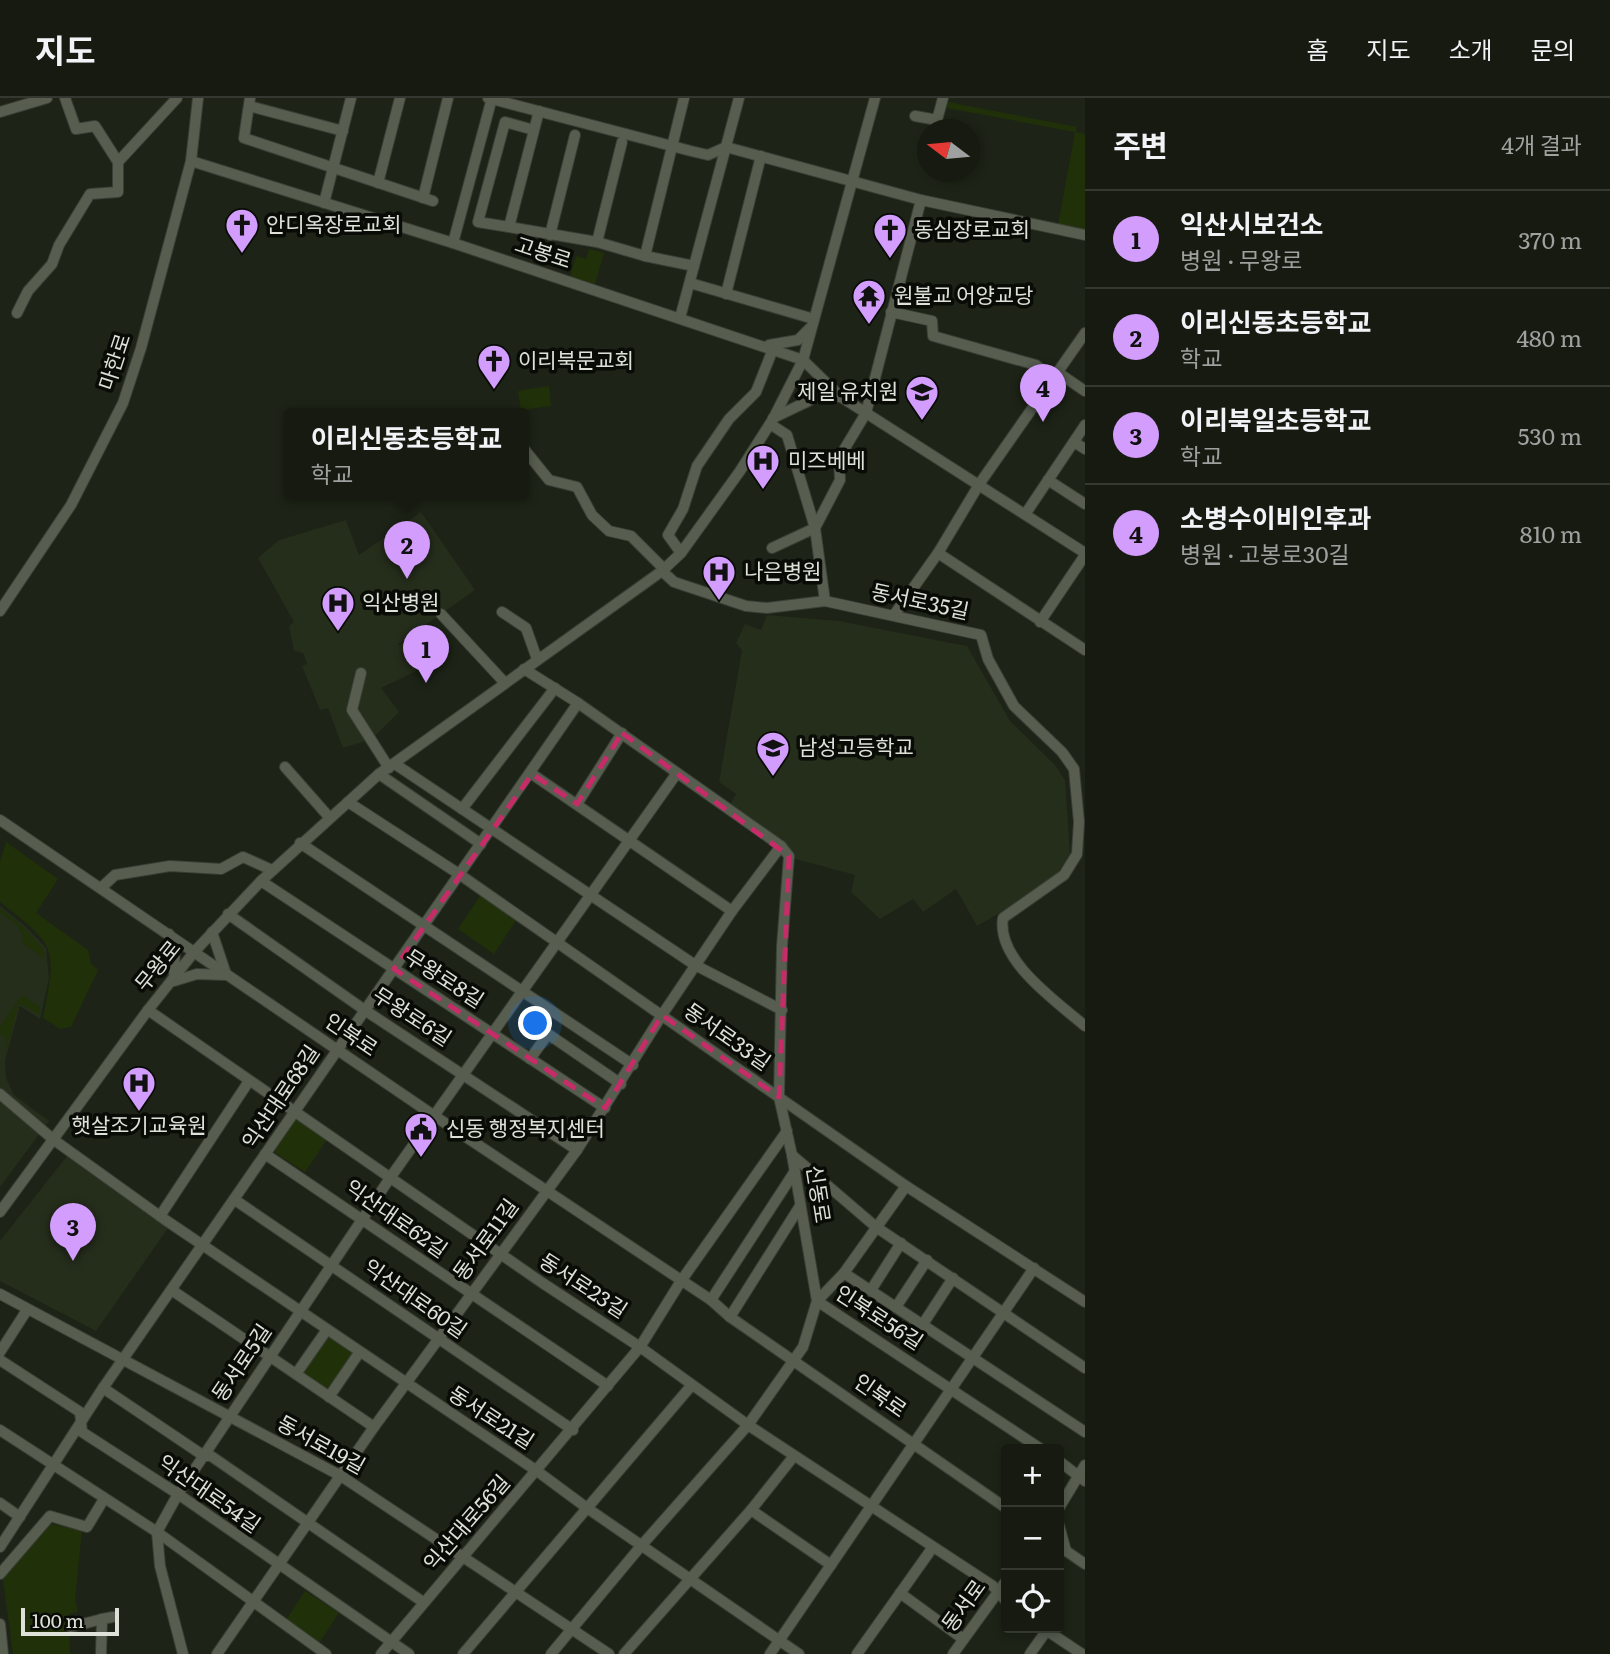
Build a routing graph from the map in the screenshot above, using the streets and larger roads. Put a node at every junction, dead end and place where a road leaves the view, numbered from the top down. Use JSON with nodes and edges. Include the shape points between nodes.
{"nodes":[{"id":1,"x":47,"y":98,"type":"edge"},
{"id":2,"x":65,"y":98,"type":"edge"},
{"id":3,"x":177,"y":98,"type":"edge"},
{"id":4,"x":198,"y":98,"type":"edge"},
{"id":5,"x":351,"y":98,"type":"edge"},
{"id":6,"x":400,"y":98,"type":"edge"},
{"id":7,"x":448,"y":98,"type":"edge"},
{"id":8,"x":491,"y":98,"type":"edge"},
{"id":9,"x":684,"y":98,"type":"edge"},
{"id":10,"x":739,"y":98,"type":"edge"},
{"id":11,"x":875,"y":98,"type":"edge"},
{"id":12,"x":943,"y":98,"type":"edge"},
{"id":13,"x":249,"y":102,"type":"edge"},
{"id":14,"x":538,"y":111,"type":"junction"},
{"id":15,"x":0,"y":112,"type":"edge"},
{"id":16,"x":915,"y":116,"type":"dead end"},
{"id":17,"x":534,"y":130,"type":"junction"},
{"id":18,"x":343,"y":131,"type":"junction"},
{"id":19,"x":575,"y":135,"type":"dead end"},
{"id":20,"x":622,"y":142,"type":"dead end"},
{"id":21,"x":672,"y":146,"type":"junction"},
{"id":22,"x":726,"y":147,"type":"junction"},
{"id":23,"x":761,"y":156,"type":"junction"},
{"id":24,"x":191,"y":161,"type":"junction"},
{"id":25,"x":118,"y":162,"type":"junction"},
{"id":26,"x":333,"y":168,"type":"junction"},
{"id":27,"x":852,"y":181,"type":"junction"},
{"id":28,"x":378,"y":183,"type":"junction"},
{"id":29,"x":921,"y":200,"type":"junction"},
{"id":30,"x":324,"y":203,"type":"junction"},
{"id":31,"x":509,"y":227,"type":"junction"},
{"id":32,"x":550,"y":234,"type":"junction"},
{"id":33,"x":1085,"y":235,"type":"edge"},
{"id":34,"x":597,"y":242,"type":"junction"},
{"id":35,"x":453,"y":243,"type":"junction"},
{"id":36,"x":645,"y":256,"type":"junction"},
{"id":37,"x":694,"y":266,"type":"junction"},
{"id":38,"x":690,"y":283,"type":"junction"},
{"id":39,"x":726,"y":294,"type":"junction"},
{"id":40,"x":891,"y":312,"type":"junction"},
{"id":41,"x":17,"y":313,"type":"dead end"},
{"id":42,"x":680,"y":318,"type":"junction"},
{"id":43,"x":813,"y":323,"type":"junction"},
{"id":44,"x":1085,"y":333,"type":"edge"},
{"id":45,"x":769,"y":347,"type":"junction"},
{"id":46,"x":803,"y":360,"type":"junction"},
{"id":47,"x":1054,"y":378,"type":"junction"},
{"id":48,"x":1085,"y":391,"type":"edge"},
{"id":49,"x":841,"y":397,"type":"junction"},
{"id":50,"x":866,"y":413,"type":"junction"},
{"id":51,"x":771,"y":421,"type":"junction"},
{"id":52,"x":1085,"y":425,"type":"edge"},
{"id":53,"x":1074,"y":442,"type":"junction"},
{"id":54,"x":1085,"y":449,"type":"edge"},
{"id":55,"x":529,"y":455,"type":"edge"},
{"id":56,"x":1048,"y":480,"type":"junction"},
{"id":57,"x":980,"y":484,"type":"junction"},
{"id":58,"x":1085,"y":504,"type":"edge"},
{"id":59,"x":1026,"y":513,"type":"junction"},
{"id":60,"x":815,"y":528,"type":"junction"},
{"id":61,"x":772,"y":548,"type":"dead end"},
{"id":62,"x":681,"y":553,"type":"junction"},
{"id":63,"x":938,"y":553,"type":"junction"},
{"id":64,"x":1085,"y":554,"type":"edge"},
{"id":65,"x":663,"y":570,"type":"junction"},
{"id":66,"x":825,"y":601,"type":"junction"},
{"id":67,"x":0,"y":611,"type":"edge"},
{"id":68,"x":502,"y":612,"type":"dead end"},
{"id":69,"x":441,"y":614,"type":"dead end"},
{"id":70,"x":894,"y":615,"type":"junction"},
{"id":71,"x":1040,"y":622,"type":"junction"},
{"id":72,"x":1085,"y":650,"type":"edge"},
{"id":73,"x":537,"y":659,"type":"junction"},
{"id":74,"x":524,"y":669,"type":"junction"},
{"id":75,"x":361,"y":673,"type":"dead end"},
{"id":76,"x":505,"y":683,"type":"junction"},
{"id":77,"x":555,"y":688,"type":"junction"},
{"id":78,"x":578,"y":703,"type":"junction"},
{"id":79,"x":622,"y":733,"type":"junction"},
{"id":80,"x":392,"y":766,"type":"junction"},
{"id":81,"x":285,"y":767,"type":"dead end"},
{"id":82,"x":677,"y":773,"type":"junction"},
{"id":83,"x":379,"y":774,"type":"junction"},
{"id":84,"x":531,"y":774,"type":"junction"},
{"id":85,"x":348,"y":802,"type":"junction"},
{"id":86,"x":577,"y":804,"type":"junction"},
{"id":87,"x":461,"y":809,"type":"junction"},
{"id":88,"x":329,"y":817,"type":"junction"},
{"id":89,"x":0,"y":820,"type":"edge"},
{"id":90,"x":491,"y":829,"type":"junction"},
{"id":91,"x":630,"y":841,"type":"junction"},
{"id":92,"x":300,"y":844,"type":"junction"},
{"id":93,"x":481,"y":844,"type":"junction"},
{"id":94,"x":781,"y":846,"type":"junction"},
{"id":95,"x":272,"y":870,"type":"junction"},
{"id":96,"x":459,"y":874,"type":"junction"},
{"id":97,"x":261,"y":881,"type":"junction"},
{"id":98,"x":101,"y":888,"type":"junction"},
{"id":99,"x":590,"y":896,"type":"junction"},
{"id":100,"x":732,"y":911,"type":"junction"},
{"id":101,"x":228,"y":915,"type":"junction"},
{"id":102,"x":424,"y":926,"type":"junction"},
{"id":103,"x":167,"y":931,"type":"junction"},
{"id":104,"x":212,"y":932,"type":"junction"},
{"id":105,"x":555,"y":941,"type":"junction"},
{"id":106,"x":195,"y":951,"type":"junction"},
{"id":107,"x":695,"y":965,"type":"junction"},
{"id":108,"x":394,"y":969,"type":"junction"},
{"id":109,"x":226,"y":975,"type":"junction"},
{"id":110,"x":174,"y":981,"type":"junction"},
{"id":111,"x":521,"y":991,"type":"junction"},
{"id":112,"x":148,"y":1010,"type":"junction"},
{"id":113,"x":782,"y":1010,"type":"junction"},
{"id":114,"x":366,"y":1011,"type":"junction"},
{"id":115,"x":662,"y":1015,"type":"junction"},
{"id":116,"x":1085,"y":1026,"type":"edge"},
{"id":117,"x":492,"y":1033,"type":"junction"},
{"id":118,"x":337,"y":1049,"type":"junction"},
{"id":119,"x":530,"y":1059,"type":"junction"},
{"id":120,"x":633,"y":1065,"type":"junction"},
{"id":121,"x":463,"y":1073,"type":"junction"},
{"id":122,"x":249,"y":1081,"type":"junction"},
{"id":123,"x":621,"y":1084,"type":"junction"},
{"id":124,"x":0,"y":1095,"type":"edge"},
{"id":125,"x":779,"y":1097,"type":"junction"},
{"id":126,"x":606,"y":1108,"type":"junction"},
{"id":127,"x":294,"y":1112,"type":"junction"},
{"id":128,"x":433,"y":1115,"type":"junction"},
{"id":129,"x":787,"y":1131,"type":"junction"},
{"id":130,"x":54,"y":1140,"type":"junction"},
{"id":131,"x":578,"y":1150,"type":"junction"},
{"id":132,"x":265,"y":1154,"type":"junction"},
{"id":133,"x":792,"y":1155,"type":"junction"},
{"id":134,"x":795,"y":1171,"type":"junction"},
{"id":135,"x":390,"y":1178,"type":"junction"},
{"id":136,"x":906,"y":1186,"type":"junction"},
{"id":137,"x":547,"y":1188,"type":"junction"},
{"id":138,"x":236,"y":1200,"type":"junction"},
{"id":139,"x":800,"y":1206,"type":"junction"},
{"id":140,"x":0,"y":1212,"type":"edge"},
{"id":141,"x":160,"y":1216,"type":"junction"},
{"id":142,"x":362,"y":1218,"type":"junction"},
{"id":143,"x":876,"y":1227,"type":"junction"},
{"id":144,"x":901,"y":1243,"type":"junction"},
{"id":145,"x":204,"y":1247,"type":"junction"},
{"id":146,"x":499,"y":1254,"type":"junction"},
{"id":147,"x":927,"y":1260,"type":"junction"},
{"id":148,"x":331,"y":1265,"type":"junction"},
{"id":149,"x":1034,"y":1268,"type":"junction"},
{"id":150,"x":844,"y":1273,"type":"junction"},
{"id":151,"x":953,"y":1278,"type":"junction"},
{"id":152,"x":681,"y":1282,"type":"junction"},
{"id":153,"x":871,"y":1290,"type":"junction"},
{"id":154,"x":173,"y":1291,"type":"junction"},
{"id":155,"x":0,"y":1294,"type":"edge"},
{"id":156,"x":470,"y":1294,"type":"junction"},
{"id":157,"x":711,"y":1300,"type":"junction"},
{"id":158,"x":817,"y":1301,"type":"junction"},
{"id":159,"x":1085,"y":1302,"type":"edge"},
{"id":160,"x":897,"y":1307,"type":"junction"},
{"id":161,"x":27,"y":1310,"type":"junction"},
{"id":162,"x":299,"y":1312,"type":"junction"},
{"id":163,"x":1005,"y":1314,"type":"junction"},
{"id":164,"x":730,"y":1317,"type":"junction"},
{"id":165,"x":923,"y":1324,"type":"junction"},
{"id":166,"x":326,"y":1331,"type":"junction"},
{"id":167,"x":438,"y":1339,"type":"junction"},
{"id":168,"x":640,"y":1347,"type":"junction"},
{"id":169,"x":0,"y":1352,"type":"edge"},
{"id":170,"x":359,"y":1353,"type":"junction"},
{"id":171,"x":270,"y":1356,"type":"junction"},
{"id":172,"x":974,"y":1358,"type":"junction"},
{"id":173,"x":123,"y":1359,"type":"junction"},
{"id":174,"x":0,"y":1360,"type":"edge"},
{"id":175,"x":795,"y":1361,"type":"junction"},
{"id":176,"x":1085,"y":1368,"type":"edge"},
{"id":177,"x":296,"y":1374,"type":"junction"},
{"id":178,"x":406,"y":1385,"type":"junction"},
{"id":179,"x":608,"y":1386,"type":"junction"},
{"id":180,"x":691,"y":1386,"type":"junction"},
{"id":181,"x":103,"y":1388,"type":"junction"},
{"id":182,"x":952,"y":1388,"type":"junction"},
{"id":183,"x":329,"y":1397,"type":"junction"},
{"id":184,"x":230,"y":1416,"type":"junction"},
{"id":185,"x":81,"y":1424,"type":"junction"},
{"id":186,"x":748,"y":1425,"type":"junction"},
{"id":187,"x":374,"y":1427,"type":"junction"},
{"id":188,"x":0,"y":1430,"type":"edge"},
{"id":189,"x":573,"y":1430,"type":"junction"},
{"id":190,"x":1085,"y":1432,"type":"edge"},
{"id":191,"x":915,"y":1444,"type":"junction"},
{"id":192,"x":1034,"y":1444,"type":"edge"},
{"id":193,"x":204,"y":1455,"type":"junction"},
{"id":194,"x":794,"y":1456,"type":"junction"},
{"id":195,"x":55,"y":1465,"type":"junction"},
{"id":196,"x":1064,"y":1465,"type":"edge"},
{"id":197,"x":1085,"y":1465,"type":"edge"},
{"id":198,"x":537,"y":1471,"type":"junction"},
{"id":199,"x":341,"y":1476,"type":"junction"},
{"id":200,"x":1082,"y":1478,"type":"edge"},
{"id":201,"x":178,"y":1494,"type":"junction"},
{"id":202,"x":104,"y":1499,"type":"junction"},
{"id":203,"x":0,"y":1503,"type":"edge"},
{"id":204,"x":871,"y":1506,"type":"junction"},
{"id":205,"x":1005,"y":1507,"type":"edge"},
{"id":206,"x":1060,"y":1507,"type":"edge"},
{"id":207,"x":586,"y":1508,"type":"junction"},
{"id":208,"x":751,"y":1510,"type":"junction"},
{"id":209,"x":20,"y":1517,"type":"junction"},
{"id":210,"x":309,"y":1523,"type":"junction"},
{"id":211,"x":157,"y":1532,"type":"junction"},
{"id":212,"x":2,"y":1544,"type":"edge"},
{"id":213,"x":641,"y":1545,"type":"junction"},
{"id":214,"x":933,"y":1547,"type":"junction"},
{"id":215,"x":17,"y":1551,"type":"junction"},
{"id":216,"x":1064,"y":1551,"type":"edge"},
{"id":217,"x":463,"y":1557,"type":"junction"},
{"id":218,"x":1085,"y":1564,"type":"edge"},
{"id":219,"x":831,"y":1565,"type":"junction"},
{"id":220,"x":278,"y":1566,"type":"junction"},
{"id":221,"x":0,"y":1574,"type":"edge"},
{"id":222,"x":689,"y":1579,"type":"junction"},
{"id":223,"x":1001,"y":1588,"type":"edge"},
{"id":224,"x":516,"y":1592,"type":"junction"},
{"id":225,"x":900,"y":1593,"type":"junction"},
{"id":226,"x":996,"y":1594,"type":"junction"},
{"id":227,"x":1001,"y":1598,"type":"edge"},
{"id":228,"x":423,"y":1602,"type":"junction"},
{"id":229,"x":253,"y":1603,"type":"junction"},
{"id":230,"x":0,"y":1624,"type":"edge"},
{"id":231,"x":71,"y":1627,"type":"dead end"},
{"id":232,"x":572,"y":1629,"type":"junction"},
{"id":233,"x":1043,"y":1633,"type":"edge"},
{"id":234,"x":1051,"y":1633,"type":"edge"},
{"id":235,"x":964,"y":1639,"type":"junction"},
{"id":236,"x":393,"y":1641,"type":"junction"},
{"id":237,"x":780,"y":1641,"type":"junction"},
{"id":238,"x":221,"y":1653,"type":"edge"},
{"id":239,"x":2,"y":1654,"type":"edge"},
{"id":240,"x":101,"y":1654,"type":"edge"},
{"id":241,"x":183,"y":1654,"type":"edge"},
{"id":242,"x":326,"y":1654,"type":"edge"},
{"id":243,"x":381,"y":1654,"type":"edge"},
{"id":244,"x":409,"y":1654,"type":"edge"},
{"id":245,"x":463,"y":1654,"type":"edge"},
{"id":246,"x":551,"y":1654,"type":"edge"},
{"id":247,"x":609,"y":1654,"type":"edge"},
{"id":248,"x":624,"y":1654,"type":"edge"},
{"id":249,"x":770,"y":1654,"type":"edge"},
{"id":250,"x":799,"y":1654,"type":"edge"},
{"id":251,"x":857,"y":1654,"type":"edge"},
{"id":252,"x":953,"y":1654,"type":"edge"},
{"id":253,"x":1030,"y":1654,"type":"edge"},
{"id":254,"x":1082,"y":1654,"type":"edge"}],
"edges":[{"from":1,"to":15,"type":"street"},
{"from":2,"to":25,"type":"street","via":[[76,129],[94,126]]},
{"from":3,"to":25,"type":"street"},
{"from":4,"to":24,"type":"street","name":"마한로"},
{"from":5,"to":18,"type":"street"},
{"from":6,"to":28,"type":"street"},
{"from":7,"to":28,"type":"street","via":[[428,199]]},
{"from":8,"to":14,"type":"street"},
{"from":8,"to":35,"type":"street"},
{"from":9,"to":21,"type":"street"},
{"from":10,"to":22,"type":"street"},
{"from":11,"to":27,"type":"street","name":"무왕로"},
{"from":12,"to":16,"type":"street","via":[[937,120]]},
{"from":13,"to":18,"type":"street"},
{"from":13,"to":26,"type":"street","via":[[244,138]]},
{"from":14,"to":17,"type":"street"},
{"from":14,"to":21,"type":"street"},
{"from":17,"to":31,"type":"street"},
{"from":17,"to":31,"type":"street","via":[[505,122],[478,222]]},
{"from":18,"to":26,"type":"street"},
{"from":19,"to":32,"type":"street"},
{"from":20,"to":34,"type":"street"},
{"from":21,"to":22,"type":"street","via":[[708,155]]},
{"from":21,"to":36,"type":"street"},
{"from":22,"to":23,"type":"street"},
{"from":22,"to":37,"type":"street"},
{"from":23,"to":27,"type":"street"},
{"from":23,"to":39,"type":"street"},
{"from":24,"to":30,"type":"street","name":"고봉로"},
{"from":24,"to":67,"type":"street","name":"마한로","via":[[122,403],[71,505]]},
{"from":25,"to":41,"type":"street","via":[[118,192],[90,194]]},
{"from":26,"to":28,"type":"street"},
{"from":26,"to":30,"type":"street"},
{"from":27,"to":29,"type":"street"},
{"from":27,"to":43,"type":"street","name":"무왕로"},
{"from":29,"to":33,"type":"street"},
{"from":29,"to":40,"type":"street"},
{"from":30,"to":35,"type":"street","name":"고봉로"},
{"from":31,"to":32,"type":"street"},
{"from":32,"to":34,"type":"street"},
{"from":34,"to":36,"type":"street"},
{"from":35,"to":42,"type":"street","name":"고봉로"},
{"from":36,"to":37,"type":"street"},
{"from":37,"to":38,"type":"street"},
{"from":38,"to":39,"type":"street"},
{"from":38,"to":42,"type":"street"},
{"from":39,"to":43,"type":"street"},
{"from":40,"to":47,"type":"street","via":[[932,321],[933,336],[1030,364]]},
{"from":40,"to":50,"type":"street"},
{"from":42,"to":45,"type":"street","name":"고봉로"},
{"from":43,"to":45,"type":"street","via":[[798,340]]},
{"from":43,"to":46,"type":"street","name":"무왕로"},
{"from":44,"to":47,"type":"street"},
{"from":45,"to":46,"type":"street","name":"고봉로"},
{"from":45,"to":62,"type":"street","via":[[756,392],[729,419],[697,466],[683,509],[668,536]]},
{"from":46,"to":49,"type":"street","name":"고봉로"},
{"from":46,"to":51,"type":"street","name":"무왕로"},
{"from":47,"to":48,"type":"street"},
{"from":47,"to":57,"type":"street"},
{"from":49,"to":50,"type":"street","name":"고봉로"},
{"from":49,"to":51,"type":"street","via":[[821,395]]},
{"from":50,"to":57,"type":"street","name":"고봉로"},
{"from":50,"to":60,"type":"street","via":[[839,458],[840,480]]},
{"from":51,"to":60,"type":"street","via":[[787,435]]},
{"from":51,"to":62,"type":"street","name":"무왕로"},
{"from":52,"to":53,"type":"street"},
{"from":53,"to":54,"type":"street"},
{"from":53,"to":56,"type":"street"},
{"from":55,"to":65,"type":"street","name":"동서로35길","via":[[549,480],[577,487],[592,515],[609,531],[631,536]]},
{"from":56,"to":58,"type":"street"},
{"from":56,"to":59,"type":"street"},
{"from":57,"to":59,"type":"street","name":"고봉로"},
{"from":57,"to":63,"type":"street"},
{"from":59,"to":64,"type":"street","name":"고봉로"},
{"from":60,"to":61,"type":"street"},
{"from":60,"to":66,"type":"street"},
{"from":62,"to":65,"type":"street","name":"무왕로"},
{"from":63,"to":70,"type":"street"},
{"from":63,"to":71,"type":"street"},
{"from":64,"to":71,"type":"street","name":"고봉로"},
{"from":65,"to":66,"type":"street","name":"동서로35길","via":[[674,582],[746,606]]},
{"from":65,"to":73,"type":"street","name":"무왕로"},
{"from":66,"to":70,"type":"street","name":"동서로35길"},
{"from":68,"to":73,"type":"street","via":[[526,628]]},
{"from":69,"to":76,"type":"street"},
{"from":70,"to":116,"type":"street","name":"동서로35길","via":[[981,635],[988,659],[1014,706],[1074,769],[1077,853],[1064,875],[1003,918],[1002,937],[1011,957]]},
{"from":71,"to":72,"type":"street"},
{"from":73,"to":74,"type":"street","name":"무왕로"},
{"from":74,"to":76,"type":"street","name":"무왕로"},
{"from":74,"to":77,"type":"street"},
{"from":75,"to":80,"type":"street","via":[[352,710]]},
{"from":76,"to":80,"type":"street","name":"무왕로"},
{"from":77,"to":78,"type":"street"},
{"from":77,"to":87,"type":"street"},
{"from":78,"to":79,"type":"street"},
{"from":78,"to":84,"type":"street","name":"익산대로68길"},
{"from":79,"to":82,"type":"street"},
{"from":79,"to":86,"type":"street"},
{"from":80,"to":83,"type":"street","name":"무왕로"},
{"from":80,"to":87,"type":"street"},
{"from":81,"to":88,"type":"street"},
{"from":82,"to":91,"type":"street","name":"동서로5길"},
{"from":82,"to":94,"type":"street"},
{"from":83,"to":85,"type":"street","name":"무왕로"},
{"from":83,"to":93,"type":"street"},
{"from":84,"to":86,"type":"street"},
{"from":84,"to":90,"type":"street","name":"익산대로68길"},
{"from":85,"to":88,"type":"street","name":"무왕로"},
{"from":85,"to":96,"type":"street","name":"동서로33길"},
{"from":86,"to":91,"type":"street"},
{"from":87,"to":90,"type":"street"},
{"from":88,"to":92,"type":"street","name":"무왕로"},
{"from":89,"to":98,"type":"street","name":"인북로"},
{"from":90,"to":93,"type":"street","name":"익산대로68길"},
{"from":90,"to":99,"type":"street"},
{"from":91,"to":99,"type":"street","name":"동서로5길"},
{"from":91,"to":100,"type":"street"},
{"from":92,"to":95,"type":"street","name":"무왕로"},
{"from":92,"to":102,"type":"street"},
{"from":93,"to":96,"type":"street","name":"익산대로68길"},
{"from":94,"to":100,"type":"street","name":"동서로11길"},
{"from":94,"to":113,"type":"street","name":"신동로","via":[[789,856]]},
{"from":95,"to":97,"type":"street","name":"무왕로"},
{"from":95,"to":98,"type":"street","via":[[243,857],[221,869],[170,866],[115,875]]},
{"from":96,"to":102,"type":"street","name":"익산대로68길"},
{"from":96,"to":105,"type":"street","name":"동서로33길"},
{"from":97,"to":101,"type":"street","name":"무왕로"},
{"from":97,"to":108,"type":"street","name":"무왕로8길"},
{"from":98,"to":103,"type":"street","name":"인북로"},
{"from":99,"to":105,"type":"street","name":"동서로5길"},
{"from":99,"to":107,"type":"street"},
{"from":100,"to":107,"type":"street","name":"동서로11길"},
{"from":101,"to":104,"type":"street","name":"무왕로"},
{"from":101,"to":114,"type":"street","name":"무왕로6길"},
{"from":102,"to":108,"type":"street","name":"익산대로68길"},
{"from":102,"to":111,"type":"street"},
{"from":103,"to":106,"type":"street","name":"인북로"},
{"from":103,"to":110,"type":"street","via":[[175,943]]},
{"from":104,"to":106,"type":"street","name":"무왕로"},
{"from":104,"to":109,"type":"street"},
{"from":105,"to":111,"type":"street","name":"동서로5길"},
{"from":105,"to":115,"type":"street","name":"동서로33길"},
{"from":106,"to":109,"type":"street","name":"인북로"},
{"from":106,"to":110,"type":"street","name":"무왕로"},
{"from":107,"to":113,"type":"street"},
{"from":107,"to":115,"type":"street","name":"동서로11길"},
{"from":108,"to":114,"type":"street","name":"익산대로68길"},
{"from":108,"to":117,"type":"street","name":"무왕로8길"},
{"from":109,"to":110,"type":"street","via":[[197,974]]},
{"from":109,"to":118,"type":"street","name":"인북로"},
{"from":110,"to":112,"type":"street","name":"무왕로"},
{"from":111,"to":117,"type":"street","name":"동서로5길"},
{"from":111,"to":120,"type":"street"},
{"from":112,"to":122,"type":"street","name":"동서로23길"},
{"from":112,"to":130,"type":"street","name":"무왕로"},
{"from":113,"to":125,"type":"street","name":"신동로"},
{"from":114,"to":118,"type":"street","name":"익산대로68길"},
{"from":114,"to":121,"type":"street","name":"무왕로6길"},
{"from":115,"to":120,"type":"street","name":"동서로11길"},
{"from":115,"to":125,"type":"street","name":"동서로33길"},
{"from":117,"to":119,"type":"street","name":"무왕로8길"},
{"from":117,"to":121,"type":"street","name":"동서로5길"},
{"from":118,"to":127,"type":"street","name":"익산대로68길"},
{"from":118,"to":128,"type":"street","name":"인북로"},
{"from":119,"to":123,"type":"street","via":[[548,1034]]},
{"from":119,"to":126,"type":"street","name":"무왕로8길"},
{"from":120,"to":123,"type":"street","name":"동서로11길"},
{"from":121,"to":128,"type":"street","name":"동서로5길"},
{"from":121,"to":131,"type":"street","name":"무왕로6길"},
{"from":122,"to":127,"type":"street","name":"동서로23길"},
{"from":122,"to":141,"type":"street"},
{"from":123,"to":126,"type":"street","name":"동서로11길"},
{"from":124,"to":130,"type":"street","name":"동서로21길"},
{"from":125,"to":129,"type":"street","name":"신동로"},
{"from":125,"to":136,"type":"street","name":"동서로33길"},
{"from":126,"to":131,"type":"street","name":"동서로11길"},
{"from":127,"to":132,"type":"street","name":"익산대로68길"},
{"from":127,"to":135,"type":"street","name":"동서로23길"},
{"from":128,"to":135,"type":"street","name":"동서로5길"},
{"from":128,"to":137,"type":"street","name":"인북로"},
{"from":129,"to":133,"type":"street","name":"신동로"},
{"from":129,"to":152,"type":"street"},
{"from":130,"to":140,"type":"street","name":"무왕로"},
{"from":130,"to":141,"type":"street","name":"동서로21길"},
{"from":131,"to":137,"type":"street","name":"동서로11길"},
{"from":132,"to":138,"type":"street","name":"익산대로68길"},
{"from":132,"to":142,"type":"street","name":"익산대로62길"},
{"from":133,"to":134,"type":"street","name":"신동로"},
{"from":133,"to":143,"type":"street"},
{"from":134,"to":139,"type":"street","name":"신동로"},
{"from":134,"to":157,"type":"street"},
{"from":135,"to":142,"type":"street","name":"동서로5길"},
{"from":135,"to":146,"type":"street","name":"동서로23길"},
{"from":136,"to":143,"type":"street","name":"인북로56길"},
{"from":136,"to":149,"type":"street","name":"동서로33길"},
{"from":137,"to":146,"type":"street","name":"동서로11길"},
{"from":137,"to":152,"type":"street","name":"인북로"},
{"from":138,"to":145,"type":"street","name":"익산대로68길"},
{"from":138,"to":148,"type":"street","name":"익산대로60길"},
{"from":139,"to":158,"type":"street","name":"신동로"},
{"from":139,"to":164,"type":"street"},
{"from":141,"to":145,"type":"street","name":"동서로21길"},
{"from":142,"to":148,"type":"street","name":"동서로5길"},
{"from":142,"to":156,"type":"street","name":"익산대로62길"},
{"from":143,"to":144,"type":"street"},
{"from":143,"to":150,"type":"street","name":"인북로56길"},
{"from":144,"to":147,"type":"street"},
{"from":144,"to":153,"type":"street"},
{"from":145,"to":154,"type":"street","name":"익산대로68길"},
{"from":145,"to":162,"type":"street","name":"동서로21길"},
{"from":146,"to":156,"type":"street","name":"동서로11길"},
{"from":146,"to":168,"type":"street","name":"동서로23길"},
{"from":147,"to":151,"type":"street"},
{"from":147,"to":160,"type":"street"},
{"from":148,"to":162,"type":"street","name":"동서로5길"},
{"from":148,"to":167,"type":"street","name":"익산대로60길"},
{"from":149,"to":159,"type":"street","name":"동서로33길"},
{"from":149,"to":163,"type":"street"},
{"from":150,"to":153,"type":"street"},
{"from":150,"to":158,"type":"street","name":"인북로56길"},
{"from":151,"to":163,"type":"street"},
{"from":151,"to":165,"type":"street"},
{"from":152,"to":157,"type":"street","name":"인북로"},
{"from":152,"to":168,"type":"street","name":"익산대로56길"},
{"from":153,"to":160,"type":"street"},
{"from":154,"to":171,"type":"street"},
{"from":154,"to":173,"type":"street","name":"익산대로68길"},
{"from":155,"to":161,"type":"street","name":"동서로19길"},
{"from":156,"to":167,"type":"street","name":"동서로11길"},
{"from":156,"to":179,"type":"street","name":"익산대로62길"},
{"from":157,"to":164,"type":"street","name":"인북로"},
{"from":158,"to":175,"type":"street","name":"신동로"},
{"from":158,"to":182,"type":"street","name":"인북로56길"},
{"from":160,"to":165,"type":"street"},
{"from":161,"to":169,"type":"street"},
{"from":161,"to":173,"type":"street","name":"동서로19길"},
{"from":162,"to":166,"type":"street","name":"동서로21길"},
{"from":162,"to":171,"type":"street","name":"동서로5길"},
{"from":163,"to":172,"type":"street"},
{"from":163,"to":176,"type":"street"},
{"from":164,"to":175,"type":"street","name":"인북로"},
{"from":165,"to":172,"type":"street"},
{"from":166,"to":170,"type":"street","name":"동서로21길"},
{"from":166,"to":177,"type":"street"},
{"from":167,"to":178,"type":"street","name":"동서로11길"},
{"from":167,"to":189,"type":"street","name":"익산대로60길"},
{"from":168,"to":179,"type":"street","name":"익산대로56길"},
{"from":168,"to":180,"type":"street","name":"동서로23길"},
{"from":170,"to":178,"type":"street","name":"동서로21길"},
{"from":170,"to":183,"type":"street"},
{"from":171,"to":177,"type":"street"},
{"from":171,"to":184,"type":"street","name":"동서로5길"},
{"from":172,"to":182,"type":"street"},
{"from":172,"to":190,"type":"street"},
{"from":173,"to":181,"type":"street","name":"익산대로68길"},
{"from":173,"to":184,"type":"street","name":"동서로19길"},
{"from":174,"to":185,"type":"street","name":"익산대로54길","via":[[80,1412]]},
{"from":175,"to":186,"type":"street","name":"신동로"},
{"from":175,"to":191,"type":"street","name":"인북로"},
{"from":177,"to":183,"type":"street"},
{"from":178,"to":187,"type":"street","name":"동서로11길"},
{"from":178,"to":198,"type":"street","name":"동서로21길"},
{"from":179,"to":189,"type":"street","name":"익산대로56길"},
{"from":180,"to":186,"type":"street","name":"동서로23길"},
{"from":180,"to":207,"type":"street"},
{"from":181,"to":185,"type":"street","name":"익산대로68길"},
{"from":181,"to":193,"type":"street"},
{"from":182,"to":191,"type":"street"},
{"from":182,"to":192,"type":"street","name":"인북로56길"},
{"from":183,"to":187,"type":"street"},
{"from":184,"to":193,"type":"street","name":"동서로5길"},
{"from":184,"to":199,"type":"street","name":"동서로19길"},
{"from":185,"to":195,"type":"street","name":"익산대로68길"},
{"from":185,"to":201,"type":"street","name":"익산대로54길","via":[[82,1432]]},
{"from":186,"to":194,"type":"street","name":"동서로23길"},
{"from":186,"to":213,"type":"street","name":"신동로"},
{"from":187,"to":199,"type":"street","name":"동서로11길"},
{"from":188,"to":195,"type":"street"},
{"from":189,"to":198,"type":"street","name":"익산대로56길"},
{"from":191,"to":204,"type":"street"},
{"from":191,"to":205,"type":"street","name":"인북로"},
{"from":193,"to":201,"type":"street","name":"동서로5길"},
{"from":193,"to":210,"type":"street"},
{"from":194,"to":204,"type":"street","name":"동서로23길"},
{"from":194,"to":208,"type":"street"},
{"from":195,"to":202,"type":"street"},
{"from":195,"to":209,"type":"street","name":"익산대로68길"},
{"from":196,"to":200,"type":"street"},
{"from":197,"to":200,"type":"street"},
{"from":198,"to":207,"type":"street","name":"동서로21길"},
{"from":198,"to":217,"type":"street","name":"익산대로56길"},
{"from":199,"to":210,"type":"street","name":"동서로11길"},
{"from":199,"to":217,"type":"street","name":"동서로19길"},
{"from":200,"to":206,"type":"street"},
{"from":201,"to":211,"type":"street","name":"동서로5길"},
{"from":201,"to":220,"type":"street","name":"익산대로54길"},
{"from":202,"to":211,"type":"street"},
{"from":202,"to":215,"type":"street","via":[[87,1527],[50,1516]]},
{"from":203,"to":209,"type":"street"},
{"from":204,"to":214,"type":"street","name":"동서로23길"},
{"from":204,"to":219,"type":"street"},
{"from":207,"to":213,"type":"street","name":"동서로21길"},
{"from":207,"to":224,"type":"street"},
{"from":208,"to":219,"type":"street"},
{"from":208,"to":222,"type":"street"},
{"from":209,"to":212,"type":"street","name":"익산대로68길"},
{"from":210,"to":220,"type":"street","name":"동서로11길"},
{"from":210,"to":228,"type":"street"},
{"from":211,"to":229,"type":"street"},
{"from":211,"to":241,"type":"street","via":[[160,1566]]},
{"from":212,"to":215,"type":"street"},
{"from":213,"to":222,"type":"street","name":"동서로21길"},
{"from":213,"to":232,"type":"street","name":"신동로"},
{"from":214,"to":225,"type":"street"},
{"from":214,"to":226,"type":"street","name":"동서로23길","via":[[993,1586]]},
{"from":215,"to":221,"type":"street"},
{"from":216,"to":218,"type":"street"},
{"from":217,"to":224,"type":"street","name":"동서로19길"},
{"from":217,"to":228,"type":"street","name":"익산대로56길"},
{"from":219,"to":237,"type":"street"},
{"from":220,"to":229,"type":"street","name":"동서로11길"},
{"from":220,"to":236,"type":"street","name":"익산대로54길"},
{"from":222,"to":237,"type":"street","name":"동서로21길"},
{"from":222,"to":248,"type":"street"},
{"from":223,"to":226,"type":"street","name":"동서로"},
{"from":224,"to":232,"type":"street","name":"동서로19길"},
{"from":224,"to":245,"type":"street"},
{"from":225,"to":235,"type":"street"},
{"from":225,"to":251,"type":"street"},
{"from":226,"to":227,"type":"street","name":"동서로23길"},
{"from":226,"to":235,"type":"street","name":"동서로"},
{"from":228,"to":236,"type":"street","name":"익산대로56길"},
{"from":229,"to":238,"type":"street","name":"동서로11길"},
{"from":229,"to":242,"type":"street"},
{"from":230,"to":239,"type":"street"},
{"from":231,"to":240,"type":"street","via":[[107,1618]]},
{"from":232,"to":246,"type":"street","name":"신동로"},
{"from":232,"to":247,"type":"street","name":"동서로19길"},
{"from":233,"to":253,"type":"street"},
{"from":234,"to":254,"type":"street"},
{"from":235,"to":252,"type":"street","name":"동서로"},
{"from":236,"to":243,"type":"street","name":"익산대로56길"},
{"from":236,"to":244,"type":"street","name":"익산대로54길"},
{"from":237,"to":249,"type":"street"},
{"from":237,"to":250,"type":"street","name":"동서로21길"}]}
